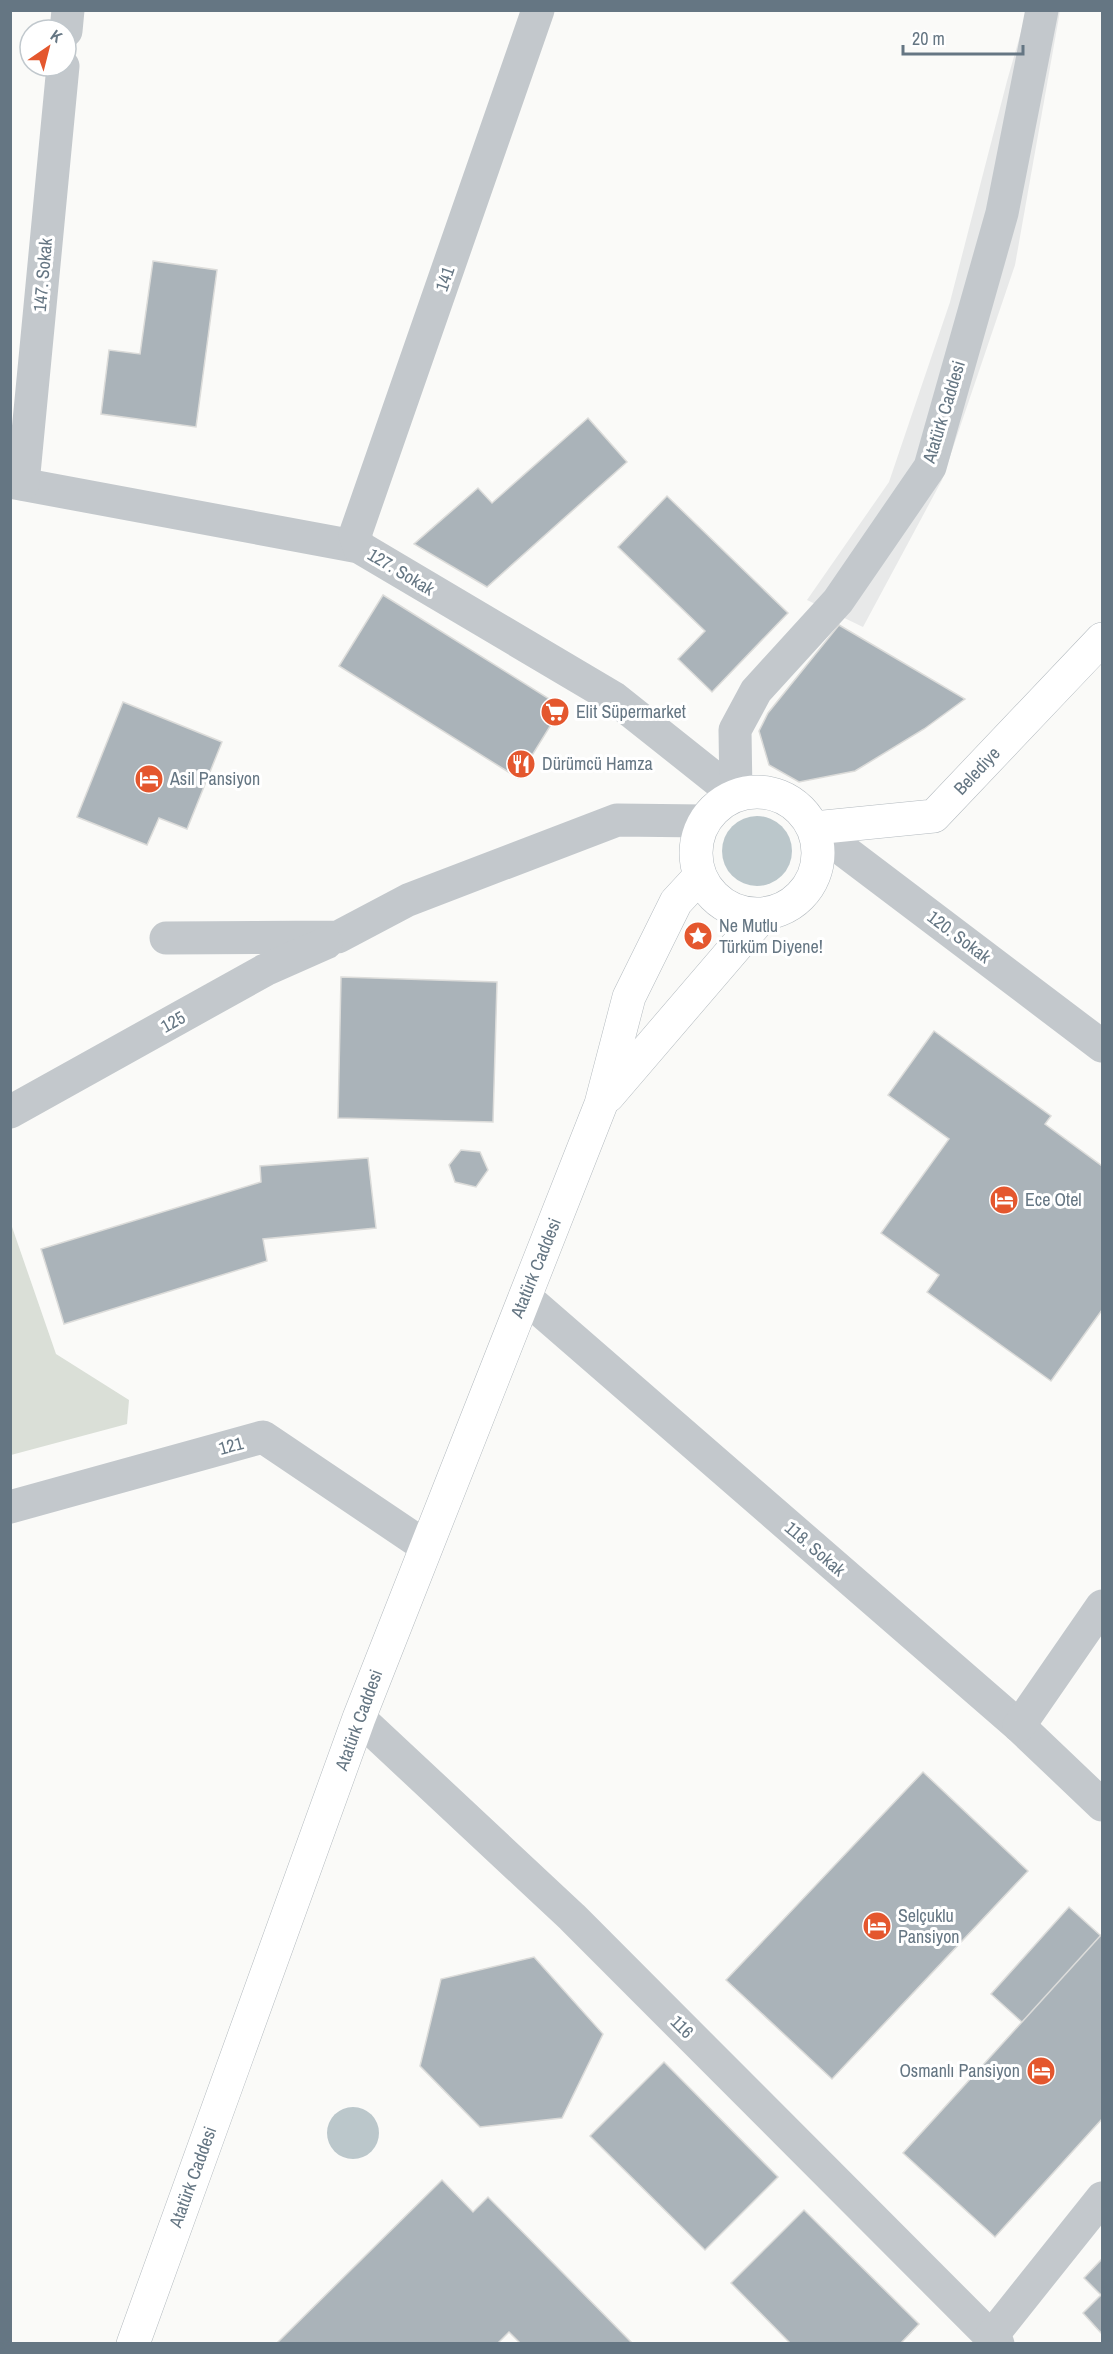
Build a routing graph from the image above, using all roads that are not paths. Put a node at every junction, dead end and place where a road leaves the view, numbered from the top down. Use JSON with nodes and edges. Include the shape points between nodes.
{"nodes":[{"id":1,"x":538,"y":10,"type":"edge"},
{"id":2,"x":1042,"y":10,"type":"edge"},
{"id":3,"x":62,"y":78,"type":"edge"},
{"id":4,"x":17,"y":483,"type":"edge"},
{"id":5,"x":359,"y":547,"type":"junction"},
{"id":6,"x":1102,"y":639,"type":"edge"},
{"id":7,"x":736,"y":795,"type":"junction"},
{"id":8,"x":704,"y":821,"type":"junction"},
{"id":9,"x":814,"y":828,"type":"junction"},
{"id":10,"x":700,"y":876,"type":"junction"},
{"id":11,"x":763,"y":915,"type":"junction"},
{"id":12,"x":338,"y":937,"type":"junction"},
{"id":13,"x":166,"y":938,"type":"dead end"},
{"id":14,"x":1102,"y":1046,"type":"edge"},
{"id":15,"x":601,"y":1104,"type":"junction"},
{"id":16,"x":10,"y":1112,"type":"edge"},
{"id":17,"x":525,"y":1297,"type":"junction"},
{"id":18,"x":10,"y":1507,"type":"edge"},
{"id":19,"x":425,"y":1546,"type":"junction"},
{"id":20,"x":1102,"y":1606,"type":"edge"},
{"id":21,"x":359,"y":1718,"type":"junction"},
{"id":22,"x":1019,"y":1726,"type":"junction"},
{"id":23,"x":1102,"y":1805,"type":"edge"},
{"id":24,"x":1102,"y":2198,"type":"edge"},
{"id":25,"x":994,"y":2340,"type":"edge"},
{"id":26,"x":133,"y":2343,"type":"edge"}],
"edges":[{"from":1,"to":5,"type":"street","name":"141","via":[[355,535]]},
{"from":2,"to":7,"type":"street","name":"Atatürk Caddesi","via":[[1002,213],[930,467],[838,601],[756,691],[735,730]]},
{"from":3,"to":4,"type":"street","name":"147. Sokak"},
{"from":4,"to":5,"type":"street","name":"127. Sokak"},
{"from":5,"to":7,"type":"street","name":"127. Sokak","via":[[614,698]]},
{"from":6,"to":9,"type":"main road","name":"Belediye","via":[[934,816]]},
{"from":7,"to":8,"type":"main road"},
{"from":7,"to":9,"type":"main road","via":[[754,791],[773,793],[797,807]]},
{"from":8,"to":10,"type":"main road","via":[[695,858]]},
{"from":8,"to":12,"type":"street","name":"125","via":[[617,820],[408,900]]},
{"from":9,"to":11,"type":"main road","via":[[819,847],[810,884],[798,899]]},
{"from":9,"to":14,"type":"street","name":"120. Sokak"},
{"from":10,"to":11,"type":"main road","via":[[710,893],[725,905],[743,913]]},
{"from":10,"to":15,"type":"main road","name":"Atatürk Caddesi","via":[[676,902],[629,998]]},
{"from":11,"to":15,"type":"main road","name":"Atatürk Caddesi"},
{"from":12,"to":13,"type":"street"},
{"from":12,"to":16,"type":"street","name":"125","via":[[265,970]]},
{"from":15,"to":17,"type":"main road","name":"Atatürk Caddesi"},
{"from":17,"to":19,"type":"main road","name":"Atatürk Caddesi"},
{"from":17,"to":22,"type":"street","name":"118. Sokak"},
{"from":18,"to":19,"type":"street","name":"121","via":[[262,1437]]},
{"from":19,"to":21,"type":"main road","name":"Atatürk Caddesi"},
{"from":20,"to":22,"type":"street"},
{"from":21,"to":25,"type":"street","name":"116","via":[[572,1917]]},
{"from":21,"to":26,"type":"main road","name":"Atatürk Caddesi"},
{"from":22,"to":23,"type":"street","name":"118. Sokak"},
{"from":24,"to":25,"type":"street"}]}
